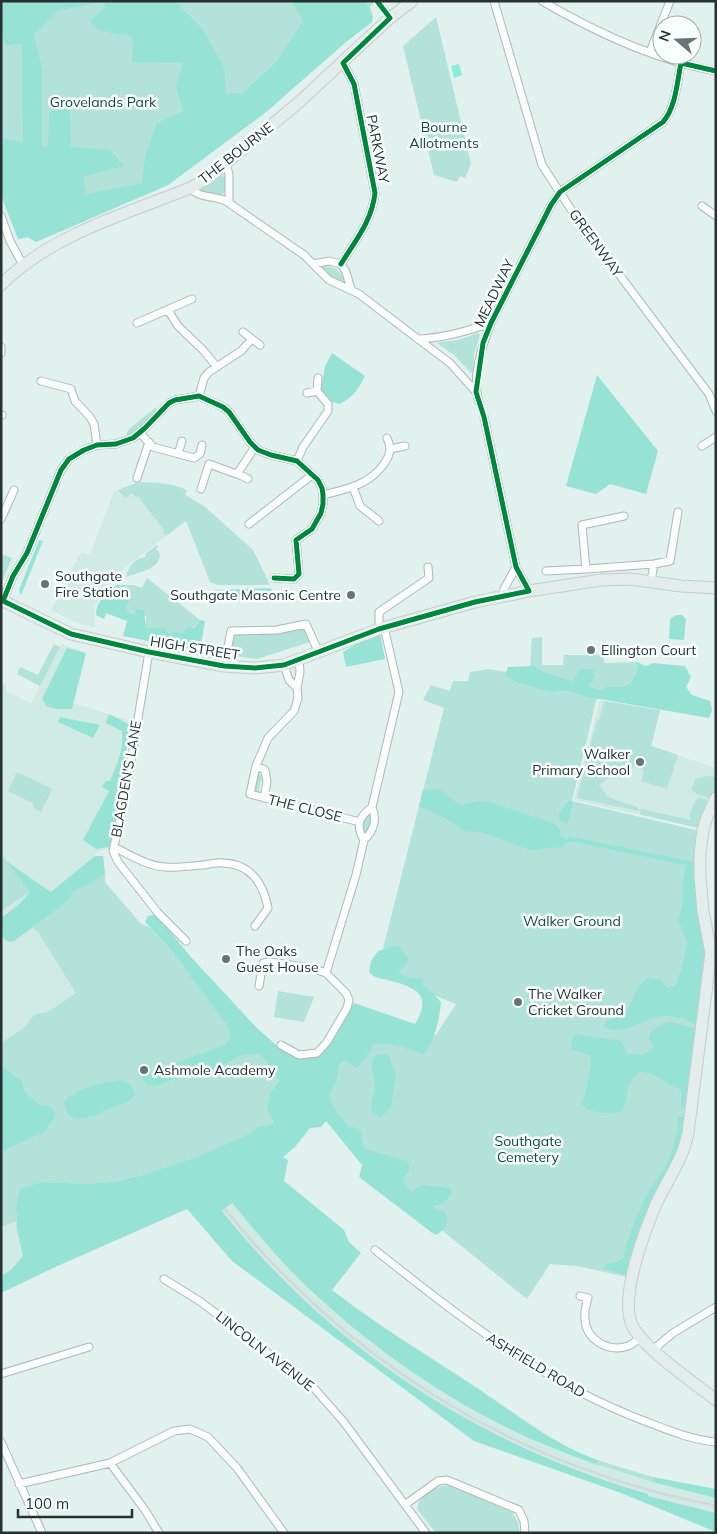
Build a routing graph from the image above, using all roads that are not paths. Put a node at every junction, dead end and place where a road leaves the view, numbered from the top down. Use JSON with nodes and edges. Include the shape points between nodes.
{"nodes":[{"id":1,"x":402,"y":1,"type":"edge"},
{"id":2,"x":412,"y":1,"type":"edge"},
{"id":3,"x":494,"y":1,"type":"edge"},
{"id":4,"x":542,"y":1,"type":"edge"},
{"id":5,"x":670,"y":1,"type":"edge"},
{"id":6,"x":395,"y":14,"type":"junction"},
{"id":7,"x":650,"y":52,"type":"joint"},
{"id":8,"x":343,"y":63,"type":"junction"},
{"id":9,"x":680,"y":65,"type":"edge"},
{"id":10,"x":689,"y":65,"type":"edge"},
{"id":11,"x":716,"y":71,"type":"edge"},
{"id":12,"x":226,"y":164,"type":"junction"},
{"id":13,"x":190,"y":188,"type":"junction"},
{"id":14,"x":560,"y":192,"type":"junction"},
{"id":15,"x":229,"y":203,"type":"junction"},
{"id":16,"x":702,"y":206,"type":"dead end"},
{"id":17,"x":1,"y":216,"type":"edge"},
{"id":18,"x":716,"y":216,"type":"edge"},
{"id":19,"x":314,"y":264,"type":"junction"},
{"id":20,"x":341,"y":264,"type":"junction"},
{"id":21,"x":23,"y":265,"type":"junction"},
{"id":22,"x":1,"y":285,"type":"edge"},
{"id":23,"x":351,"y":289,"type":"junction"},
{"id":24,"x":192,"y":299,"type":"dead end"},
{"id":25,"x":168,"y":310,"type":"junction"},
{"id":26,"x":137,"y":323,"type":"dead end"},
{"id":27,"x":491,"y":323,"type":"junction"},
{"id":28,"x":243,"y":332,"type":"dead end"},
{"id":29,"x":252,"y":339,"type":"junction"},
{"id":30,"x":418,"y":339,"type":"junction"},
{"id":31,"x":260,"y":345,"type":"dead end"},
{"id":32,"x":1,"y":347,"type":"edge"},
{"id":33,"x":1,"y":353,"type":"edge"},
{"id":34,"x":216,"y":367,"type":"junction"},
{"id":35,"x":318,"y":378,"type":"dead end"},
{"id":36,"x":41,"y":381,"type":"dead end"},
{"id":37,"x":317,"y":391,"type":"junction"},
{"id":38,"x":476,"y":392,"type":"junction"},
{"id":39,"x":307,"y":393,"type":"dead end"},
{"id":40,"x":713,"y":393,"type":"edge"},
{"id":41,"x":199,"y":396,"type":"junction"},
{"id":42,"x":479,"y":402,"type":"dead end"},
{"id":43,"x":716,"y":411,"type":"edge"},
{"id":44,"x":484,"y":417,"type":"dead end"},
{"id":45,"x":140,"y":433,"type":"junction"},
{"id":46,"x":716,"y":437,"type":"edge"},
{"id":47,"x":387,"y":438,"type":"dead end"},
{"id":48,"x":182,"y":441,"type":"dead end"},
{"id":49,"x":148,"y":442,"type":"junction"},
{"id":50,"x":202,"y":445,"type":"dead end"},
{"id":51,"x":97,"y":446,"type":"junction"},
{"id":52,"x":405,"y":446,"type":"dead end"},
{"id":53,"x":702,"y":446,"type":"dead end"},
{"id":54,"x":255,"y":447,"type":"junction"},
{"id":55,"x":390,"y":450,"type":"junction"},
{"id":56,"x":178,"y":454,"type":"junction"},
{"id":57,"x":297,"y":461,"type":"junction"},
{"id":58,"x":237,"y":474,"type":"junction"},
{"id":59,"x":312,"y":475,"type":"junction"},
{"id":60,"x":137,"y":478,"type":"dead end"},
{"id":61,"x":248,"y":480,"type":"dead end"},
{"id":62,"x":353,"y":488,"type":"junction"},
{"id":63,"x":201,"y":489,"type":"dead end"},
{"id":64,"x":14,"y":490,"type":"dead end"},
{"id":65,"x":323,"y":495,"type":"junction"},
{"id":66,"x":678,"y":512,"type":"dead end"},
{"id":67,"x":624,"y":516,"type":"dead end"},
{"id":68,"x":1,"y":519,"type":"edge"},
{"id":69,"x":379,"y":521,"type":"dead end"},
{"id":70,"x":249,"y":524,"type":"dead end"},
{"id":71,"x":654,"y":564,"type":"junction"},
{"id":72,"x":428,"y":567,"type":"dead end"},
{"id":73,"x":516,"y":567,"type":"junction"},
{"id":74,"x":586,"y":569,"type":"junction"},
{"id":75,"x":570,"y":570,"type":"junction"},
{"id":76,"x":546,"y":571,"type":"dead end"},
{"id":77,"x":274,"y":578,"type":"dead end"},
{"id":78,"x":651,"y":581,"type":"junction"},
{"id":79,"x":571,"y":584,"type":"junction"},
{"id":80,"x":715,"y":585,"type":"edge"},
{"id":81,"x":529,"y":591,"type":"junction"},
{"id":82,"x":503,"y":596,"type":"junction"},
{"id":83,"x":2,"y":601,"type":"edge"},
{"id":84,"x":382,"y":628,"type":"junction"},
{"id":85,"x":149,"y":652,"type":"junction"},
{"id":86,"x":318,"y":653,"type":"junction"},
{"id":87,"x":299,"y":660,"type":"junction"},
{"id":88,"x":284,"y":665,"type":"junction"},
{"id":89,"x":224,"y":666,"type":"junction"},
{"id":90,"x":296,"y":688,"type":"junction"},
{"id":91,"x":256,"y":766,"type":"junction"},
{"id":92,"x":264,"y":798,"type":"junction"},
{"id":93,"x":716,"y":798,"type":"edge"},
{"id":94,"x":372,"y":807,"type":"junction"},
{"id":95,"x":360,"y":822,"type":"junction"},
{"id":96,"x":364,"y":840,"type":"junction"},
{"id":97,"x":113,"y":851,"type":"junction"},
{"id":98,"x":255,"y":926,"type":"dead end"},
{"id":99,"x":186,"y":941,"type":"dead end"},
{"id":100,"x":326,"y":973,"type":"junction"},
{"id":101,"x":258,"y":986,"type":"dead end"},
{"id":102,"x":281,"y":1045,"type":"dead end"},
{"id":103,"x":375,"y":1250,"type":"dead end"},
{"id":104,"x":164,"y":1279,"type":"dead end"},
{"id":105,"x":580,"y":1296,"type":"dead end"},
{"id":106,"x":716,"y":1307,"type":"edge"},
{"id":107,"x":641,"y":1337,"type":"junction"},
{"id":108,"x":89,"y":1347,"type":"dead end"},
{"id":109,"x":654,"y":1349,"type":"junction"},
{"id":110,"x":1,"y":1374,"type":"edge"},
{"id":111,"x":716,"y":1400,"type":"edge"},
{"id":112,"x":1,"y":1442,"type":"edge"},
{"id":113,"x":716,"y":1442,"type":"edge"},
{"id":114,"x":110,"y":1463,"type":"junction"},
{"id":115,"x":20,"y":1484,"type":"junction"},
{"id":116,"x":406,"y":1504,"type":"junction"},
{"id":117,"x":42,"y":1533,"type":"edge"},
{"id":118,"x":159,"y":1533,"type":"edge"},
{"id":119,"x":284,"y":1533,"type":"edge"},
{"id":120,"x":426,"y":1533,"type":"edge"},
{"id":121,"x":525,"y":1533,"type":"edge"}],
"edges":[{"from":1,"to":6,"type":"main road","name":"THE BOURNE","via":[[395,7]]},
{"from":2,"to":6,"type":"main road","name":"THE BOURNE"},
{"from":3,"to":14,"type":"street","name":"GREENWAY","via":[[542,165]]},
{"from":4,"to":7,"type":"street"},
{"from":5,"to":7,"type":"street"},
{"from":6,"to":8,"type":"main road","name":"THE BOURNE"},
{"from":8,"to":12,"type":"main road","name":"THE BOURNE"},
{"from":8,"to":20,"type":"street","name":"PARKWAY","via":[[354,84],[375,193],[369,220]]},
{"from":9,"to":14,"type":"street","name":"MEADWAY","via":[[672,106],[663,122]]},
{"from":10,"to":11,"type":"street"},
{"from":12,"to":13,"type":"main road","name":"THE BOURNE"},
{"from":12,"to":15,"type":"street"},
{"from":13,"to":15,"type":"street","via":[[198,195],[220,198]]},
{"from":13,"to":21,"type":"main road","name":"THE BOURNE","via":[[62,240]]},
{"from":14,"to":27,"type":"street","name":"MEADWAY","via":[[550,205]]},
{"from":14,"to":40,"type":"street","name":"GREENWAY"},
{"from":15,"to":19,"type":"street"},
{"from":16,"to":18,"type":"street"},
{"from":17,"to":21,"type":"street"},
{"from":19,"to":20,"type":"street","via":[[329,261]]},
{"from":19,"to":23,"type":"street","via":[[329,280]]},
{"from":20,"to":23,"type":"street"},
{"from":21,"to":22,"type":"main road","name":"THE BOURNE"},
{"from":23,"to":30,"type":"street"},
{"from":24,"to":25,"type":"street"},
{"from":25,"to":26,"type":"street"},
{"from":25,"to":34,"type":"street","via":[[178,326]]},
{"from":27,"to":30,"type":"street","name":"MEADWAY","via":[[440,338]]},
{"from":27,"to":38,"type":"street","name":"MEADWAY","via":[[483,343]]},
{"from":28,"to":29,"type":"street"},
{"from":29,"to":31,"type":"street"},
{"from":29,"to":34,"type":"street","via":[[241,351]]},
{"from":30,"to":38,"type":"street","via":[[450,363]]},
{"from":32,"to":33,"type":"street"},
{"from":34,"to":41,"type":"street","via":[[204,378]]},
{"from":35,"to":37,"type":"street"},
{"from":36,"to":51,"type":"street","via":[[71,389],[94,424]]},
{"from":37,"to":39,"type":"street"},
{"from":37,"to":57,"type":"street","via":[[328,404],[328,411],[303,446]]},
{"from":38,"to":42,"type":"street","name":"MEADWAY"},
{"from":40,"to":43,"type":"street","name":"GREENWAY"},
{"from":41,"to":45,"type":"street","via":[[169,403]]},
{"from":41,"to":54,"type":"street","via":[[223,407]]},
{"from":44,"to":73,"type":"street"},
{"from":45,"to":49,"type":"street"},
{"from":45,"to":51,"type":"street","via":[[127,441]]},
{"from":46,"to":53,"type":"street"},
{"from":47,"to":55,"type":"street"},
{"from":48,"to":56,"type":"street"},
{"from":49,"to":56,"type":"street","via":[[153,447]]},
{"from":49,"to":60,"type":"street"},
{"from":50,"to":56,"type":"street","via":[[197,457]]},
{"from":51,"to":83,"type":"street","via":[[74,455],[61,470],[27,553]]},
{"from":52,"to":55,"type":"street"},
{"from":54,"to":57,"type":"street","via":[[271,455]]},
{"from":54,"to":58,"type":"street"},
{"from":55,"to":62,"type":"street","via":[[375,475]]},
{"from":57,"to":59,"type":"street"},
{"from":58,"to":61,"type":"street"},
{"from":58,"to":63,"type":"street","via":[[209,464]]},
{"from":59,"to":65,"type":"street"},
{"from":59,"to":70,"type":"street"},
{"from":62,"to":65,"type":"street"},
{"from":62,"to":69,"type":"street","via":[[360,506]]},
{"from":64,"to":68,"type":"street"},
{"from":65,"to":77,"type":"street","via":[[317,521],[296,540],[299,574],[294,579]]},
{"from":66,"to":71,"type":"street","via":[[670,561]]},
{"from":67,"to":74,"type":"street","via":[[582,525]]},
{"from":71,"to":74,"type":"street"},
{"from":71,"to":78,"type":"street"},
{"from":72,"to":84,"type":"street","via":[[429,578],[379,612]]},
{"from":73,"to":81,"type":"street"},
{"from":73,"to":82,"type":"street"},
{"from":74,"to":75,"type":"street"},
{"from":75,"to":76,"type":"street"},
{"from":75,"to":79,"type":"street"},
{"from":78,"to":79,"type":"main road","name":"HIGH STREET","via":[[630,578]]},
{"from":78,"to":80,"type":"main road","name":"HIGH STREET"},
{"from":79,"to":81,"type":"main road","name":"HIGH STREET"},
{"from":81,"to":82,"type":"main road","name":"HIGH STREET"},
{"from":82,"to":84,"type":"main road","name":"HIGH STREET"},
{"from":83,"to":85,"type":"main road","name":"HIGH STREET","via":[[71,634]]},
{"from":84,"to":86,"type":"main road","name":"HIGH STREET"},
{"from":84,"to":94,"type":"street","via":[[399,692]]},
{"from":85,"to":89,"type":"main road","name":"HIGH STREET"},
{"from":85,"to":97,"type":"street","name":"BLAGDEN'S LANE"},
{"from":86,"to":87,"type":"main road","name":"HIGH STREET"},
{"from":86,"to":89,"type":"street","via":[[306,624],[277,630],[231,631]]},
{"from":87,"to":88,"type":"main road","name":"HIGH STREET"},
{"from":87,"to":90,"type":"street","name":"THE CLOSE"},
{"from":88,"to":89,"type":"main road","name":"HIGH STREET","via":[[255,668]]},
{"from":88,"to":90,"type":"street","via":[[289,680]]},
{"from":90,"to":91,"type":"street","name":"THE CLOSE","via":[[298,698],[294,711],[268,738]]},
{"from":91,"to":92,"type":"street","via":[[265,770]]},
{"from":91,"to":92,"type":"street","name":"THE CLOSE","via":[[250,794]]},
{"from":92,"to":95,"type":"street","name":"THE CLOSE"},
{"from":93,"to":107,"type":"main road","via":[[703,830],[700,854],[703,911],[711,953],[686,1144],[652,1214],[633,1272],[628,1308],[633,1326]]},
{"from":94,"to":95,"type":"street","via":[[363,814]]},
{"from":94,"to":96,"type":"street","via":[[374,823],[371,834]]},
{"from":95,"to":96,"type":"street","via":[[359,831]]},
{"from":96,"to":100,"type":"street"},
{"from":97,"to":98,"type":"street","via":[[118,849],[138,860],[164,867],[223,863],[241,867],[258,879],[266,897],[268,908]]},
{"from":97,"to":99,"type":"street","name":"BLAGDEN'S LANE","via":[[158,913]]},
{"from":100,"to":101,"type":"street","via":[[263,962]]},
{"from":100,"to":102,"type":"street","via":[[349,1000],[328,1042],[318,1053],[299,1055]]},
{"from":103,"to":113,"type":"street","name":"ASHFIELD ROAD","via":[[456,1314],[546,1374],[613,1409],[671,1431]]},
{"from":104,"to":116,"type":"street","name":"LINCOLN AVENUE","via":[[201,1302],[313,1387]]},
{"from":105,"to":107,"type":"street","via":[[588,1298],[585,1319],[591,1336],[597,1342],[616,1347],[628,1346]]},
{"from":106,"to":109,"type":"street","via":[[673,1333]]},
{"from":107,"to":109,"type":"main road"},
{"from":108,"to":110,"type":"street"},
{"from":109,"to":111,"type":"main road"},
{"from":112,"to":115,"type":"street"},
{"from":114,"to":115,"type":"street"},
{"from":114,"to":118,"type":"street"},
{"from":114,"to":119,"type":"street","via":[[174,1431],[190,1429],[208,1437],[237,1468]]},
{"from":115,"to":117,"type":"street"},
{"from":116,"to":120,"type":"street","name":"LINCOLN AVENUE"},
{"from":116,"to":121,"type":"street","via":[[438,1481],[447,1480],[519,1510]]}]}
